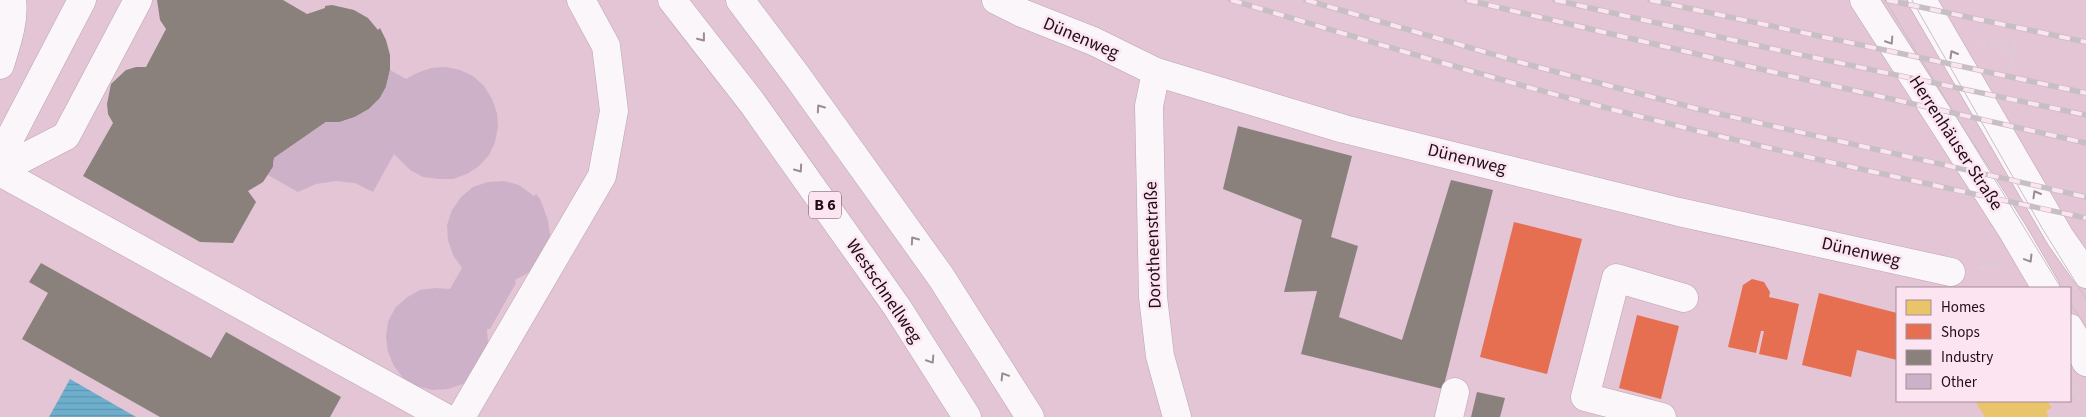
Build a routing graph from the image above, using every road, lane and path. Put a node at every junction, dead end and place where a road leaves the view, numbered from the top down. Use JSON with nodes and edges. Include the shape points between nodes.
{"nodes":[{"id":1,"x":12,"y":0,"type":"edge"},
{"id":2,"x":82,"y":0,"type":"edge"},
{"id":3,"x":138,"y":0,"type":"edge"},
{"id":4,"x":581,"y":0,"type":"edge"},
{"id":5,"x":672,"y":0,"type":"edge"},
{"id":6,"x":740,"y":0,"type":"edge"},
{"id":7,"x":996,"y":0,"type":"edge"},
{"id":8,"x":1864,"y":0,"type":"edge"},
{"id":9,"x":1922,"y":0,"type":"edge"},
{"id":10,"x":2016,"y":38,"type":"dead end"},
{"id":11,"x":1978,"y":42,"type":"dead end"},
{"id":12,"x":2013,"y":50,"type":"junction"},
{"id":13,"x":0,"y":65,"type":"edge"},
{"id":14,"x":2010,"y":67,"type":"dead end"},
{"id":15,"x":1156,"y":72,"type":"junction"},
{"id":16,"x":0,"y":164,"type":"edge"},
{"id":17,"x":0,"y":171,"type":"edge"},
{"id":18,"x":1951,"y":272,"type":"dead end"},
{"id":19,"x":2086,"y":274,"type":"edge"},
{"id":20,"x":2045,"y":287,"type":"edge"},
{"id":21,"x":1684,"y":298,"type":"dead end"},
{"id":22,"x":2071,"y":330,"type":"edge"},
{"id":23,"x":2086,"y":362,"type":"edge"},
{"id":24,"x":2071,"y":384,"type":"edge"},
{"id":25,"x":2086,"y":412,"type":"edge"},
{"id":26,"x":444,"y":417,"type":"edge"},
{"id":27,"x":461,"y":417,"type":"edge"},
{"id":28,"x":967,"y":417,"type":"edge"},
{"id":29,"x":1030,"y":417,"type":"edge"},
{"id":30,"x":1177,"y":417,"type":"edge"},
{"id":31,"x":1662,"y":417,"type":"edge"}],
"edges":[{"from":1,"to":13,"type":"main road","via":[[8,41]]},
{"from":2,"to":16,"type":"main road","via":[[9,140]]},
{"from":3,"to":17,"type":"main road","via":[[66,136]]},
{"from":4,"to":27,"type":"main road","via":[[606,46],[614,112],[602,176]]},
{"from":5,"to":28,"type":"main road","name":"Westschnellweg","number":"B 6","one_way":true,"via":[[753,104],[897,307]]},
{"from":29,"to":6,"type":"main road","one_way":true,"via":[[941,277]]},
{"from":7,"to":15,"type":"main road","name":"Dünenweg"},
{"from":8,"to":20,"type":"main road","name":"Herrenhäuser Straße","one_way":true},
{"from":19,"to":9,"type":"main road","one_way":true,"via":[[2060,236]]},
{"from":10,"to":12,"type":"path"},
{"from":11,"to":12,"type":"path"},
{"from":12,"to":14,"type":"path"},
{"from":15,"to":18,"type":"main road","name":"Dünenweg","via":[[1344,128],[1679,212]]},
{"from":15,"to":30,"type":"main road","name":"Dorotheenstraße","via":[[1149,106],[1153,297],[1160,356]]},
{"from":17,"to":26,"type":"main road"},
{"from":21,"to":31,"type":"main road","via":[[1616,278],[1585,397]]},
{"from":22,"to":23,"type":"main road"},
{"from":24,"to":25,"type":"path"}]}
